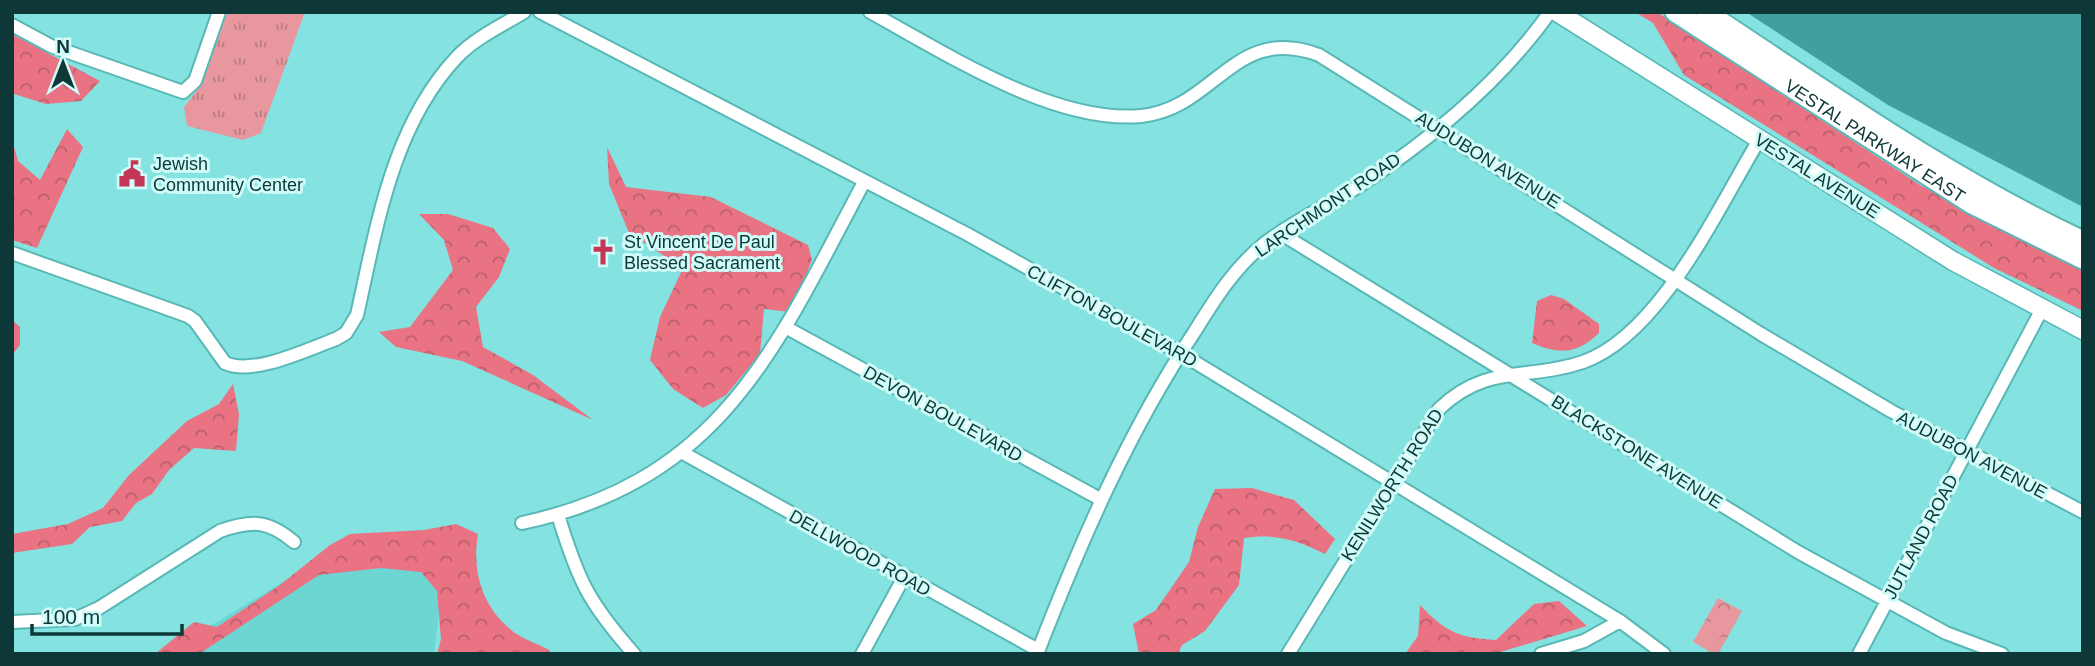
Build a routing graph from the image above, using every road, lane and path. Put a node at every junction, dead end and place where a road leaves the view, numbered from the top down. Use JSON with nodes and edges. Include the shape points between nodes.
{"nodes":[{"id":1,"x":219,"y":12,"type":"edge"},
{"id":2,"x":524,"y":12,"type":"edge"},
{"id":3,"x":540,"y":12,"type":"edge"},
{"id":4,"x":870,"y":12,"type":"edge"},
{"id":5,"x":1550,"y":12,"type":"edge"},
{"id":6,"x":1558,"y":12,"type":"edge"},
{"id":7,"x":1675,"y":12,"type":"edge"},
{"id":8,"x":1706,"y":12,"type":"edge"},
{"id":9,"x":12,"y":25,"type":"edge"},
{"id":10,"x":1438,"y":128,"type":"junction"},
{"id":11,"x":1759,"y":140,"type":"junction"},
{"id":12,"x":864,"y":182,"type":"junction"},
{"id":13,"x":1280,"y":233,"type":"junction"},
{"id":14,"x":2083,"y":241,"type":"edge"},
{"id":15,"x":12,"y":253,"type":"edge"},
{"id":16,"x":2083,"y":259,"type":"edge"},
{"id":17,"x":1675,"y":280,"type":"junction"},
{"id":18,"x":2042,"y":309,"type":"junction"},
{"id":19,"x":786,"y":328,"type":"junction"},
{"id":20,"x":2083,"y":330,"type":"edge"},
{"id":21,"x":1180,"y":353,"type":"junction"},
{"id":22,"x":1510,"y":374,"type":"junction"},
{"id":23,"x":683,"y":453,"type":"junction"},
{"id":24,"x":1966,"y":453,"type":"junction"},
{"id":25,"x":1391,"y":482,"type":"junction"},
{"id":26,"x":1100,"y":499,"type":"junction"},
{"id":27,"x":2083,"y":512,"type":"edge"},
{"id":28,"x":558,"y":515,"type":"junction"},
{"id":29,"x":522,"y":523,"type":"dead end"},
{"id":30,"x":294,"y":541,"type":"dead end"},
{"id":31,"x":904,"y":578,"type":"junction"},
{"id":32,"x":1887,"y":599,"type":"junction"},
{"id":33,"x":1620,"y":621,"type":"junction"},
{"id":34,"x":12,"y":622,"type":"edge"},
{"id":35,"x":1038,"y":652,"type":"edge"},
{"id":36,"x":634,"y":654,"type":"edge"},
{"id":37,"x":862,"y":654,"type":"edge"},
{"id":38,"x":1289,"y":654,"type":"edge"},
{"id":39,"x":1541,"y":654,"type":"edge"},
{"id":40,"x":1664,"y":654,"type":"edge"},
{"id":41,"x":1859,"y":654,"type":"edge"},
{"id":42,"x":2002,"y":654,"type":"edge"}],
"edges":[{"from":1,"to":9,"type":"street","via":[[195,81],[183,92],[51,46]]},
{"from":2,"to":15,"type":"street","via":[[465,50],[424,102],[391,174],[357,314],[346,333],[336,339],[264,363],[232,366],[188,316]]},
{"from":3,"to":12,"type":"street","name":"CLIFTON BOULEVARD"},
{"from":4,"to":10,"type":"street","name":"AUDUBON AVENUE","via":[[1035,96],[1087,113],[1115,118],[1170,109],[1246,58],[1281,46],[1319,55]]},
{"from":5,"to":10,"type":"street","name":"LARCHMONT ROAD","via":[[1479,92]]},
{"from":6,"to":11,"type":"street","name":"VESTAL AVENUE"},
{"from":7,"to":16,"type":"main road","name":"VESTAL PARKWAY EAST","via":[[1972,204]]},
{"from":8,"to":14,"type":"main road","name":"VESTAL PARKWAY EAST","via":[[1921,153]]},
{"from":10,"to":13,"type":"street","name":"LARCHMONT ROAD","via":[[1359,186]]},
{"from":10,"to":17,"type":"street","name":"AUDUBON AVENUE"},
{"from":11,"to":17,"type":"street","name":"KENILWORTH ROAD"},
{"from":11,"to":18,"type":"street","name":"VESTAL AVENUE","via":[[1953,261]]},
{"from":12,"to":19,"type":"street"},
{"from":12,"to":21,"type":"street","name":"CLIFTON BOULEVARD"},
{"from":13,"to":21,"type":"street","name":"LARCHMONT ROAD","via":[[1234,273]]},
{"from":13,"to":22,"type":"street","name":"BLACKSTONE AVENUE"},
{"from":17,"to":22,"type":"street","name":"KENILWORTH ROAD","via":[[1643,322],[1615,346],[1567,367]]},
{"from":17,"to":24,"type":"street","name":"AUDUBON AVENUE"},
{"from":18,"to":20,"type":"street","name":"VESTAL AVENUE"},
{"from":18,"to":24,"type":"street","name":"JUTLAND ROAD"},
{"from":19,"to":23,"type":"street","via":[[727,412]]},
{"from":19,"to":26,"type":"street","name":"DEVON BOULEVARD"},
{"from":21,"to":25,"type":"street","name":"CLIFTON BOULEVARD"},
{"from":21,"to":26,"type":"street","name":"LARCHMONT ROAD"},
{"from":22,"to":25,"type":"street","name":"KENILWORTH ROAD","via":[[1477,381],[1448,400]]},
{"from":22,"to":32,"type":"street","name":"BLACKSTONE AVENUE","via":[[1798,552]]},
{"from":23,"to":28,"type":"street","via":[[611,496]]},
{"from":23,"to":31,"type":"street","name":"DELLWOOD ROAD"},
{"from":24,"to":27,"type":"street","name":"AUDUBON AVENUE"},
{"from":24,"to":32,"type":"street","name":"JUTLAND ROAD"},
{"from":25,"to":33,"type":"street","name":"CLIFTON BOULEVARD"},
{"from":25,"to":38,"type":"street","name":"KENILWORTH ROAD"},
{"from":26,"to":35,"type":"street","name":"LARCHMONT ROAD"},
{"from":28,"to":29,"type":"street"},
{"from":28,"to":36,"type":"street","via":[[586,594]]},
{"from":30,"to":34,"type":"street","via":[[277,527],[241,524],[220,531],[75,619]]},
{"from":31,"to":35,"type":"street","name":"DELLWOOD ROAD"},
{"from":31,"to":37,"type":"street"},
{"from":32,"to":41,"type":"street","name":"JUTLAND ROAD"},
{"from":32,"to":42,"type":"street","name":"BLACKSTONE AVENUE","via":[[1964,642]]},
{"from":33,"to":39,"type":"street","via":[[1584,641]]},
{"from":33,"to":40,"type":"street","name":"CLIFTON BOULEVARD"}]}
